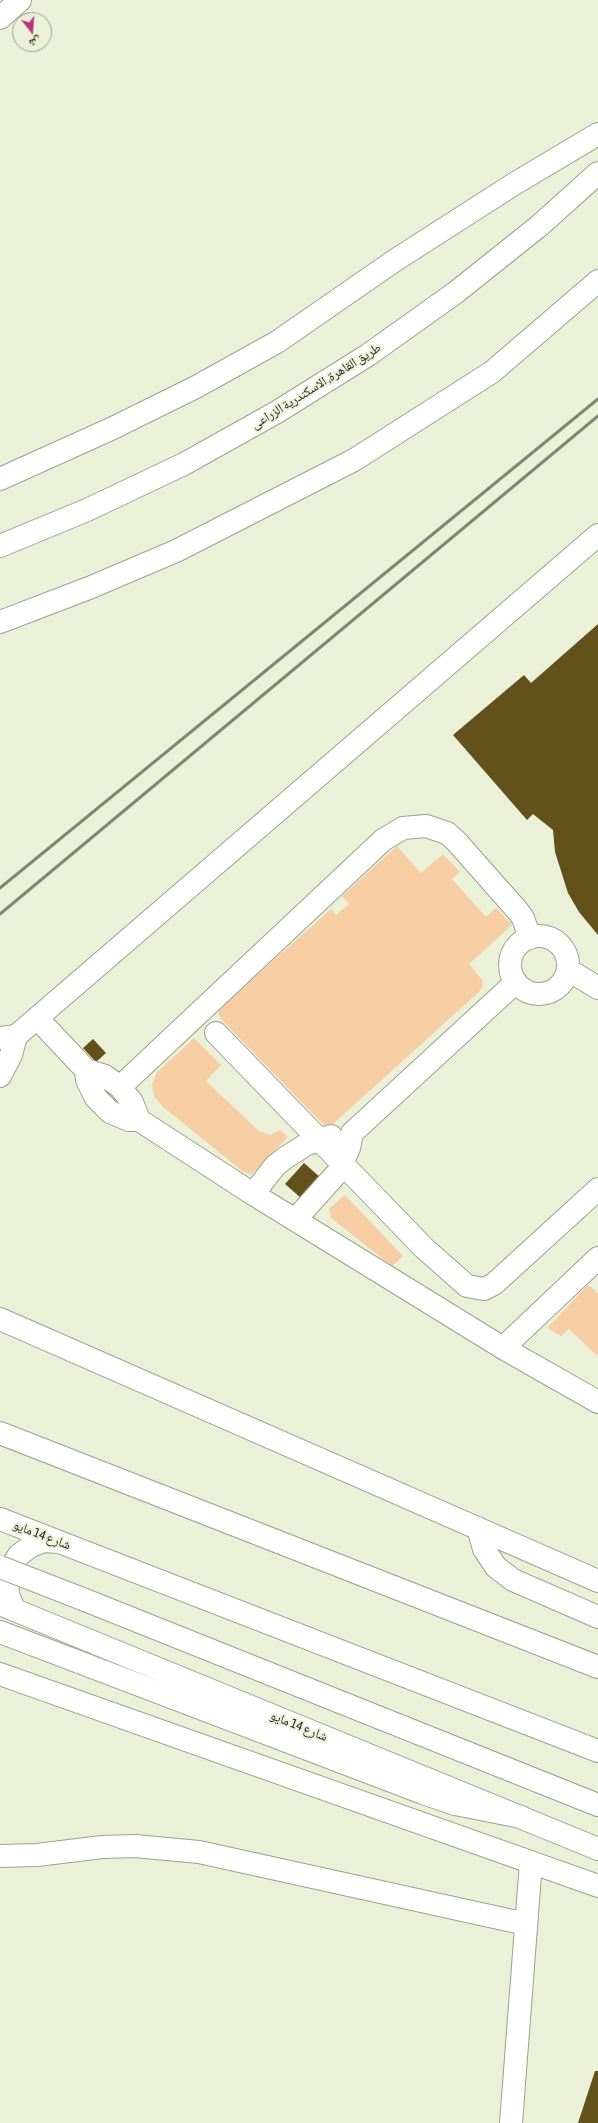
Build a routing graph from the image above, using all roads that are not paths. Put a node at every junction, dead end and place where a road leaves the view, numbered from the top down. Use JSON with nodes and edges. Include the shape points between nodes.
{"nodes":[{"id":1,"x":20,"y":0,"type":"edge"},
{"id":2,"x":0,"y":18,"type":"edge"},
{"id":3,"x":598,"y":134,"type":"edge"},
{"id":4,"x":598,"y":173,"type":"edge"},
{"id":5,"x":598,"y":281,"type":"edge"},
{"id":6,"x":0,"y":479,"type":"edge"},
{"id":7,"x":598,"y":535,"type":"edge"},
{"id":8,"x":0,"y":546,"type":"edge"},
{"id":9,"x":0,"y":622,"type":"edge"},
{"id":10,"x":530,"y":938,"type":"junction"},
{"id":11,"x":567,"y":974,"type":"junction"},
{"id":12,"x":516,"y":982,"type":"junction"},
{"id":13,"x":598,"y":988,"type":"edge"},
{"id":14,"x":38,"y":1018,"type":"junction"},
{"id":15,"x":216,"y":1033,"type":"dead end"},
{"id":16,"x":8,"y":1037,"type":"edge"},
{"id":17,"x":86,"y":1070,"type":"junction"},
{"id":18,"x":0,"y":1076,"type":"edge"},
{"id":19,"x":120,"y":1087,"type":"junction"},
{"id":20,"x":139,"y":1120,"type":"junction"},
{"id":21,"x":352,"y":1133,"type":"junction"},
{"id":22,"x":319,"y":1139,"type":"junction"},
{"id":23,"x":343,"y":1163,"type":"junction"},
{"id":24,"x":598,"y":1189,"type":"edge"},
{"id":25,"x":253,"y":1194,"type":"junction"},
{"id":26,"x":295,"y":1220,"type":"junction"},
{"id":27,"x":598,"y":1258,"type":"edge"},
{"id":28,"x":0,"y":1319,"type":"edge"},
{"id":29,"x":503,"y":1348,"type":"junction"},
{"id":30,"x":598,"y":1402,"type":"edge"},
{"id":31,"x":0,"y":1433,"type":"edge"},
{"id":32,"x":0,"y":1519,"type":"edge"},
{"id":33,"x":478,"y":1528,"type":"junction"},
{"id":34,"x":59,"y":1542,"type":"junction"},
{"id":35,"x":0,"y":1567,"type":"edge"},
{"id":36,"x":598,"y":1581,"type":"edge"},
{"id":37,"x":7,"y":1606,"type":"edge"},
{"id":38,"x":598,"y":1618,"type":"edge"},
{"id":39,"x":0,"y":1632,"type":"edge"},
{"id":40,"x":598,"y":1667,"type":"edge"},
{"id":41,"x":0,"y":1674,"type":"edge"},
{"id":42,"x":598,"y":1752,"type":"edge"},
{"id":43,"x":598,"y":1805,"type":"edge"},
{"id":44,"x":521,"y":1817,"type":"junction"},
{"id":45,"x":598,"y":1849,"type":"edge"},
{"id":46,"x":0,"y":1856,"type":"edge"},
{"id":47,"x":531,"y":1862,"type":"junction"},
{"id":48,"x":598,"y":1886,"type":"edge"},
{"id":49,"x":526,"y":1924,"type":"junction"},
{"id":50,"x":511,"y":2123,"type":"edge"}],
"edges":[{"from":1,"to":2,"type":"main road"},
{"from":3,"to":6,"type":"main road","via":[[394,261],[277,342],[196,387],[114,428]]},
{"from":4,"to":8,"type":"main road","name":"طريق القاهرة, الاسكندرية الزراعى","via":[[539,226],[455,293],[368,356],[277,412],[184,464],[87,510]]},
{"from":5,"to":9,"type":"main road","via":[[492,372],[354,460],[176,551]]},
{"from":7,"to":14,"type":"main road"},
{"from":10,"to":11,"type":"main road","via":[[546,938],[560,944],[566,953]]},
{"from":10,"to":12,"type":"main road","via":[[521,943],[512,957],[511,972]]},
{"from":10,"to":19,"type":"main road","via":[[517,910],[456,840],[432,827],[403,828],[383,840]]},
{"from":11,"to":12,"type":"main road","via":[[554,990],[544,994],[524,990]]},
{"from":11,"to":13,"type":"main road","via":[[575,974]]},
{"from":12,"to":21,"type":"main road"},
{"from":14,"to":16,"type":"main road"},
{"from":14,"to":17,"type":"main road"},
{"from":15,"to":22,"type":"main road"},
{"from":16,"to":18,"type":"main road","via":[[12,1055]]},
{"from":17,"to":19,"type":"main road","via":[[104,1076]]},
{"from":17,"to":20,"type":"main road","via":[[91,1090],[102,1106],[119,1117]]},
{"from":19,"to":20,"type":"main road","via":[[132,1102]]},
{"from":20,"to":25,"type":"main road"},
{"from":21,"to":22,"type":"main road"},
{"from":21,"to":23,"type":"main road"},
{"from":22,"to":23,"type":"main road"},
{"from":22,"to":25,"type":"main road","via":[[295,1150],[275,1166]]},
{"from":23,"to":24,"type":"main road","via":[[424,1248],[463,1282],[478,1289],[489,1287],[498,1281]]},
{"from":23,"to":26,"type":"main road","via":[[326,1188]]},
{"from":25,"to":26,"type":"main road"},
{"from":26,"to":29,"type":"main road"},
{"from":27,"to":29,"type":"main road"},
{"from":28,"to":33,"type":"main road"},
{"from":29,"to":30,"type":"main road"},
{"from":31,"to":40,"type":"main road"},
{"from":32,"to":34,"type":"main road","name":"شارع 14 مايو"},
{"from":33,"to":36,"type":"main road"},
{"from":33,"to":38,"type":"main road","via":[[484,1549],[496,1567],[513,1580]]},
{"from":34,"to":37,"type":"main road","via":[[44,1541],[19,1555],[11,1567],[7,1581]]},
{"from":34,"to":42,"type":"main road","name":"شارع 14 مايو"},
{"from":35,"to":43,"type":"main road","bridge":true},
{"from":37,"to":44,"type":"main road","name":"شارع 14 مايو"},
{"from":39,"to":44,"type":"main road","via":[[423,1793],[455,1804]]},
{"from":41,"to":47,"type":"main road"},
{"from":44,"to":45,"type":"main road","name":"شارع 14 مايو"},
{"from":46,"to":49,"type":"main road","via":[[134,1846],[199,1852]]},
{"from":47,"to":48,"type":"main road"},
{"from":47,"to":49,"type":"main road"},
{"from":49,"to":50,"type":"main road"}]}
